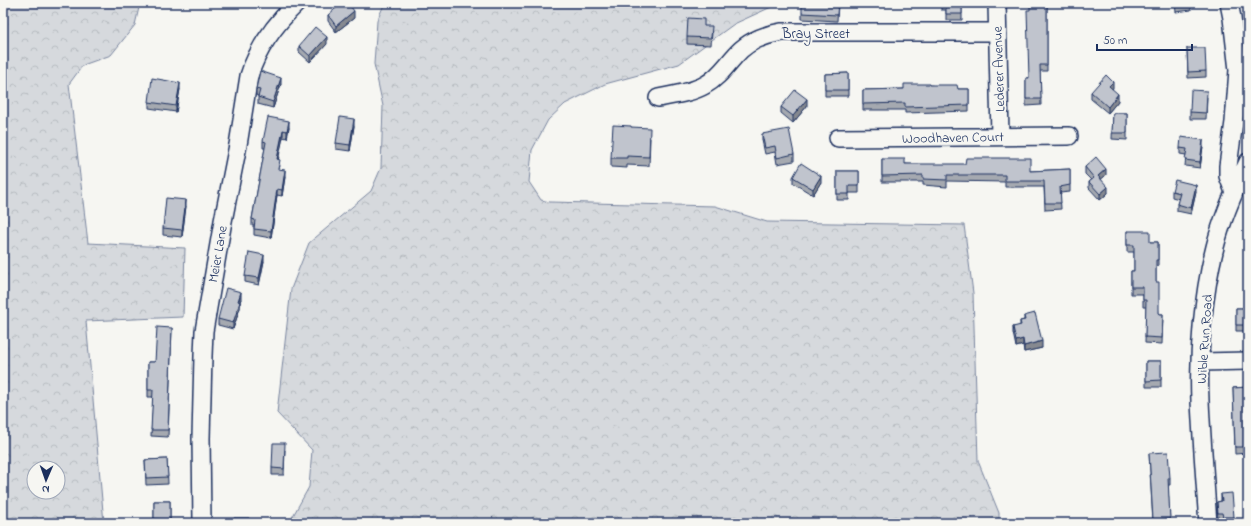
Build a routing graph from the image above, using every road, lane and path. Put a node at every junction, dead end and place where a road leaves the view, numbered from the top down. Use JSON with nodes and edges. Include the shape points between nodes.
{"nodes":[{"id":1,"x":297,"y":3,"type":"edge"},
{"id":2,"x":997,"y":3,"type":"edge"},
{"id":3,"x":1229,"y":3,"type":"edge"},
{"id":4,"x":997,"y":32,"type":"junction"},
{"id":5,"x":658,"y":98,"type":"dead end"},
{"id":6,"x":1000,"y":136,"type":"junction"},
{"id":7,"x":1069,"y":136,"type":"dead end"},
{"id":8,"x":838,"y":138,"type":"dead end"},
{"id":9,"x":1248,"y":162,"type":"edge"},
{"id":10,"x":1234,"y":192,"type":"junction"},
{"id":11,"x":1248,"y":361,"type":"edge"},
{"id":12,"x":1200,"y":362,"type":"junction"},
{"id":13,"x":202,"y":523,"type":"edge"},
{"id":14,"x":1208,"y":523,"type":"edge"}],
"edges":[{"from":1,"to":13,"type":"street","name":"Meier Lane","via":[[264,41],[249,76],[204,331]]},
{"from":2,"to":4,"type":"street","name":"Lederer Avenue"},
{"from":3,"to":10,"type":"street","via":[[1238,70],[1228,166],[1228,176]]},
{"from":4,"to":5,"type":"street","name":"Bray Street","via":[[771,34],[743,46],[723,71],[705,86]]},
{"from":4,"to":6,"type":"street","name":"Lederer Avenue"},
{"from":6,"to":7,"type":"street","name":"Woodhaven Court"},
{"from":6,"to":8,"type":"street","name":"Woodhaven Court"},
{"from":9,"to":10,"type":"street","name":"Wible Run Road"},
{"from":10,"to":12,"type":"street","name":"Wible Run Road","via":[[1215,246],[1205,301]]},
{"from":11,"to":12,"type":"street"},
{"from":12,"to":14,"type":"street","name":"Wible Run Road"}]}
